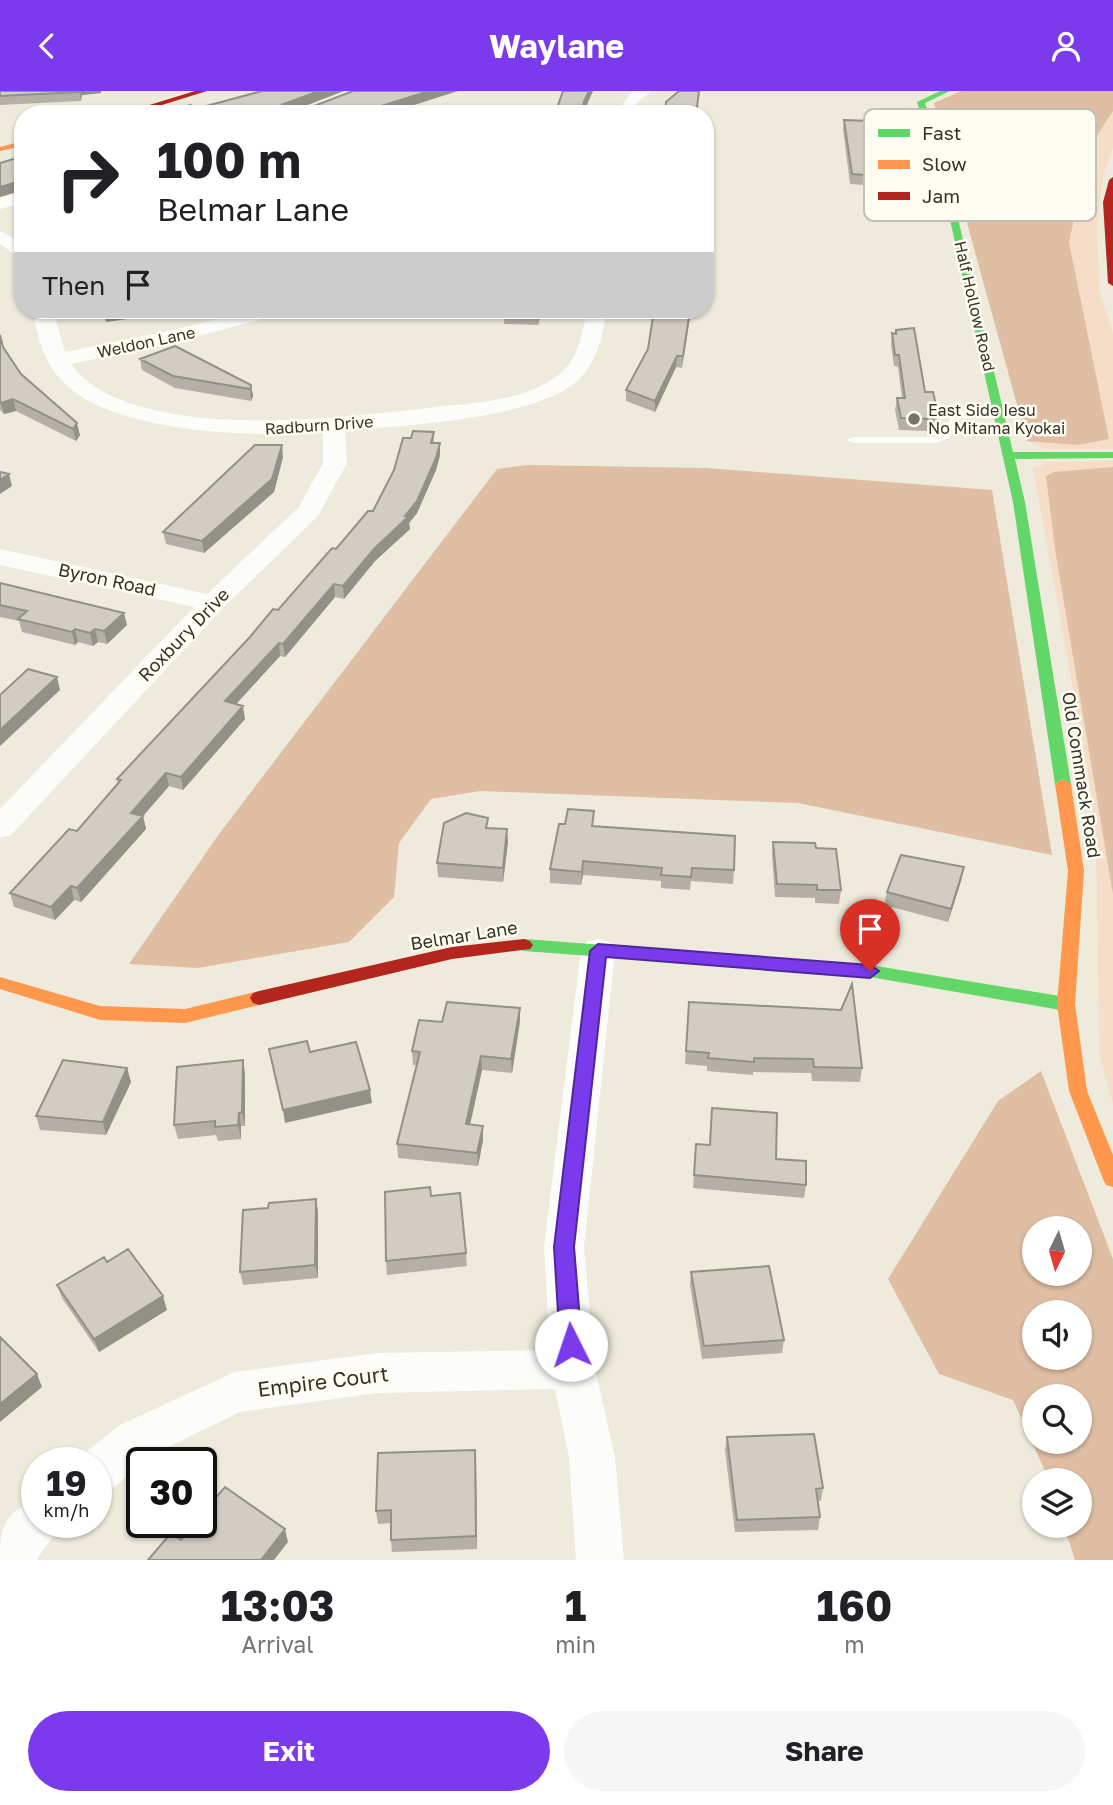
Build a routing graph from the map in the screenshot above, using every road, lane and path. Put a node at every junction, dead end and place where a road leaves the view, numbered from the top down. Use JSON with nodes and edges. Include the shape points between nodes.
{"nodes":[{"id":1,"x":203,"y":91,"type":"edge"},
{"id":2,"x":643,"y":91,"type":"edge"},
{"id":3,"x":946,"y":91,"type":"edge"},
{"id":4,"x":155,"y":105,"type":"edge"},
{"id":5,"x":628,"y":105,"type":"edge"},
{"id":6,"x":923,"y":109,"type":"edge"},
{"id":7,"x":1113,"y":180,"type":"edge"},
{"id":8,"x":955,"y":221,"type":"edge"},
{"id":9,"x":1113,"y":282,"type":"edge"},
{"id":10,"x":44,"y":319,"type":"edge"},
{"id":11,"x":240,"y":319,"type":"edge"},
{"id":12,"x":596,"y":319,"type":"edge"},
{"id":13,"x":58,"y":360,"type":"junction"},
{"id":14,"x":1001,"y":414,"type":"junction"},
{"id":15,"x":334,"y":426,"type":"junction"},
{"id":16,"x":853,"y":440,"type":"dead end"},
{"id":17,"x":1113,"y":455,"type":"edge"},
{"id":18,"x":1011,"y":456,"type":"junction"},
{"id":19,"x":0,"y":557,"type":"edge"},
{"id":20,"x":213,"y":603,"type":"junction"},
{"id":21,"x":0,"y":828,"type":"edge"},
{"id":22,"x":598,"y":951,"type":"junction"},
{"id":23,"x":0,"y":983,"type":"edge"},
{"id":24,"x":1066,"y":1004,"type":"junction"},
{"id":25,"x":1113,"y":1179,"type":"edge"},
{"id":26,"x":573,"y":1369,"type":"junction"},
{"id":27,"x":112,"y":1460,"type":"edge"},
{"id":28,"x":23,"y":1538,"type":"edge"},
{"id":29,"x":10,"y":1560,"type":"edge"},
{"id":30,"x":600,"y":1560,"type":"edge"}],
"edges":[{"from":1,"to":4,"type":"main road"},
{"from":2,"to":5,"type":"street"},
{"from":3,"to":6,"type":"main road","name":"Half Hollow Road","via":[[921,102]]},
{"from":7,"to":9,"type":"main road","via":[[1107,202]]},
{"from":8,"to":14,"type":"main road","name":"Half Hollow Road"},
{"from":10,"to":13,"type":"street","name":"Radburn Drive","via":[[47,339]]},
{"from":11,"to":13,"type":"street","name":"Weldon Lane"},
{"from":12,"to":15,"type":"street","name":"Radburn Drive","via":[[582,365],[558,386],[516,402]]},
{"from":13,"to":15,"type":"street","name":"Radburn Drive","via":[[78,385],[120,407],[191,424],[254,430]]},
{"from":14,"to":16,"type":"lane","via":[[966,413],[936,440]]},
{"from":14,"to":18,"type":"main road","name":"Half Hollow Road"},
{"from":15,"to":20,"type":"street","name":"Roxbury Drive","via":[[335,463],[309,510]]},
{"from":17,"to":18,"type":"main road"},
{"from":18,"to":24,"type":"main road","name":"Old Commack Road","via":[[1076,871]]},
{"from":19,"to":20,"type":"street","name":"Byron Road"},
{"from":20,"to":21,"type":"street","name":"Roxbury Drive"},
{"from":22,"to":23,"type":"main road","name":"Belmar Lane","via":[[520,945],[452,953],[185,1016],[100,1013]]},
{"from":22,"to":24,"type":"main road","name":"Belmar Lane","via":[[870,971]]},
{"from":22,"to":26,"type":"street","via":[[564,1247]]},
{"from":24,"to":25,"type":"main road","name":"Old Commack Road","via":[[1078,1091]]},
{"from":26,"to":27,"type":"street","name":"Empire Court","via":[[377,1373],[235,1392],[136,1440]]},
{"from":26,"to":30,"type":"street","via":[[592,1457]]},
{"from":28,"to":29,"type":"street"}]}
